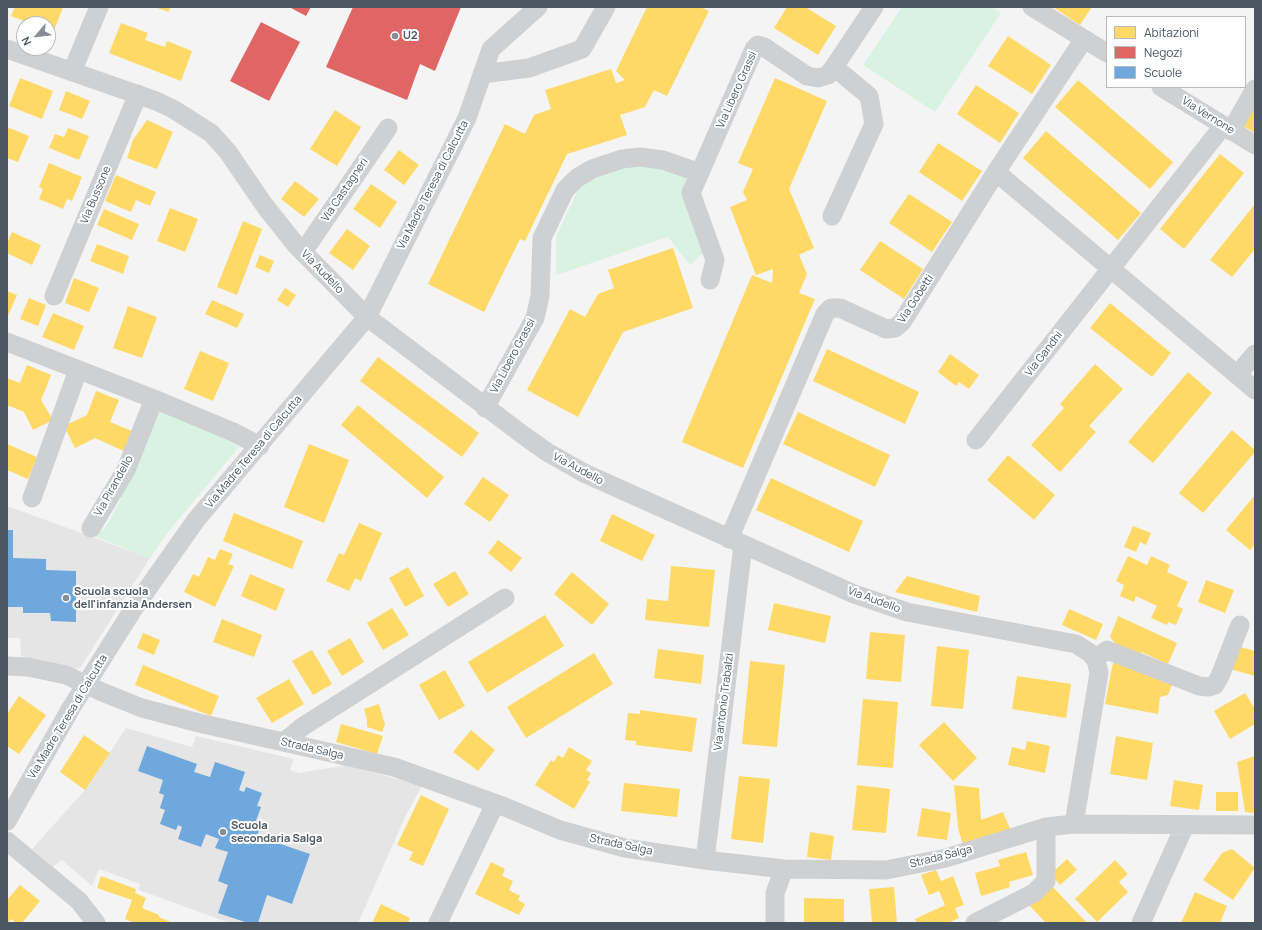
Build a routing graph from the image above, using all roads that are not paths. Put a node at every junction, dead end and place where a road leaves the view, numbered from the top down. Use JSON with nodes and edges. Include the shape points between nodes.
{"nodes":[{"id":1,"x":99,"y":7,"type":"edge"},
{"id":2,"x":538,"y":7,"type":"edge"},
{"id":3,"x":606,"y":7,"type":"edge"},
{"id":4,"x":874,"y":7,"type":"edge"},
{"id":5,"x":1032,"y":7,"type":"edge"},
{"id":6,"x":1084,"y":39,"type":"junction"},
{"id":7,"x":1106,"y":52,"type":"edge"},
{"id":8,"x":8,"y":53,"type":"edge"},
{"id":9,"x":834,"y":67,"type":"junction"},
{"id":10,"x":72,"y":72,"type":"junction"},
{"id":11,"x":482,"y":74,"type":"junction"},
{"id":12,"x":1163,"y":88,"type":"edge"},
{"id":13,"x":1255,"y":89,"type":"edge"},
{"id":14,"x":138,"y":94,"type":"junction"},
{"id":15,"x":388,"y":128,"type":"dead end"},
{"id":16,"x":1227,"y":128,"type":"junction"},
{"id":17,"x":1255,"y":145,"type":"edge"},
{"id":18,"x":996,"y":172,"type":"junction"},
{"id":19,"x":700,"y":173,"type":"junction"},
{"id":20,"x":832,"y":216,"type":"dead end"},
{"id":21,"x":303,"y":252,"type":"junction"},
{"id":22,"x":1111,"y":268,"type":"junction"},
{"id":23,"x":710,"y":280,"type":"dead end"},
{"id":24,"x":54,"y":296,"type":"dead end"},
{"id":25,"x":367,"y":317,"type":"junction"},
{"id":26,"x":7,"y":342,"type":"edge"},
{"id":27,"x":1255,"y":354,"type":"edge"},
{"id":28,"x":78,"y":370,"type":"junction"},
{"id":29,"x":1237,"y":375,"type":"junction"},
{"id":30,"x":1255,"y":390,"type":"edge"},
{"id":31,"x":154,"y":399,"type":"junction"},
{"id":32,"x":485,"y":408,"type":"junction"},
{"id":33,"x":976,"y":440,"type":"dead end"},
{"id":34,"x":260,"y":446,"type":"junction"},
{"id":35,"x":32,"y":498,"type":"dead end"},
{"id":36,"x":91,"y":528,"type":"dead end"},
{"id":37,"x":736,"y":542,"type":"junction"},
{"id":38,"x":504,"y":598,"type":"dead end"},
{"id":39,"x":1240,"y":624,"type":"dead end"},
{"id":40,"x":1095,"y":659,"type":"junction"},
{"id":41,"x":7,"y":666,"type":"edge"},
{"id":42,"x":87,"y":684,"type":"junction"},
{"id":43,"x":284,"y":742,"type":"junction"},
{"id":44,"x":495,"y":804,"type":"junction"},
{"id":45,"x":7,"y":821,"type":"edge"},
{"id":46,"x":1074,"y":824,"type":"junction"},
{"id":47,"x":1185,"y":825,"type":"junction"},
{"id":48,"x":1255,"y":825,"type":"edge"},
{"id":49,"x":1046,"y":827,"type":"junction"},
{"id":50,"x":7,"y":841,"type":"edge"},
{"id":51,"x":705,"y":860,"type":"junction"},
{"id":52,"x":784,"y":869,"type":"junction"},
{"id":53,"x":89,"y":920,"type":"edge"},
{"id":54,"x":438,"y":923,"type":"edge"},
{"id":55,"x":775,"y":923,"type":"edge"},
{"id":56,"x":975,"y":923,"type":"edge"},
{"id":57,"x":1141,"y":923,"type":"edge"}],
"edges":[{"from":1,"to":10,"type":"street"},
{"from":2,"to":11,"type":"street","name":"Via Madre Teresa di Calcutta","via":[[491,49]]},
{"from":3,"to":11,"type":"street","via":[[582,49],[529,68]]},
{"from":4,"to":9,"type":"street","name":"Via Libero Grassi"},
{"from":5,"to":6,"type":"street"},
{"from":6,"to":7,"type":"street"},
{"from":6,"to":18,"type":"street","name":"Via Gobetti"},
{"from":8,"to":10,"type":"street","name":"Via Audello"},
{"from":9,"to":19,"type":"street","name":"Via Libero Grassi","via":[[828,75],[818,78],[807,76],[758,44]]},
{"from":9,"to":20,"type":"street","via":[[869,96],[874,124]]},
{"from":10,"to":14,"type":"street","name":"Via Audello"},
{"from":11,"to":25,"type":"street","name":"Via Madre Teresa di Calcutta","via":[[467,118]]},
{"from":12,"to":16,"type":"street","name":"Via Vernone"},
{"from":13,"to":16,"type":"street","name":"Via Gandhi"},
{"from":14,"to":21,"type":"street","name":"Via Audello","via":[[173,109],[211,133]]},
{"from":14,"to":24,"type":"street","name":"Via Bussone"},
{"from":15,"to":21,"type":"street","name":"Via Castagneri"},
{"from":16,"to":17,"type":"street","name":"Via Vernone"},
{"from":16,"to":22,"type":"street","name":"Via Gandhi"},
{"from":18,"to":22,"type":"street"},
{"from":18,"to":37,"type":"street","name":"Via Gobetti","via":[[896,328],[886,328],[840,308],[831,308],[825,314]]},
{"from":19,"to":23,"type":"street","name":"Via Libero Grassi","via":[[691,193],[715,260]]},
{"from":19,"to":32,"type":"street","name":"Via Libero Grassi","via":[[663,160],[640,157],[622,159],[592,168],[565,190],[542,238],[540,296],[534,318]]},
{"from":21,"to":25,"type":"street","name":"Via Audello"},
{"from":22,"to":29,"type":"street"},
{"from":22,"to":33,"type":"street","name":"Via Gandhi"},
{"from":25,"to":32,"type":"street","name":"Via Audello"},
{"from":25,"to":34,"type":"street","name":"Via Madre Teresa di Calcutta"},
{"from":26,"to":28,"type":"street"},
{"from":27,"to":29,"type":"street"},
{"from":28,"to":31,"type":"street"},
{"from":28,"to":35,"type":"street"},
{"from":29,"to":30,"type":"street"},
{"from":31,"to":34,"type":"street"},
{"from":31,"to":36,"type":"street","name":"Via Pirandello","via":[[126,470]]},
{"from":32,"to":37,"type":"street","name":"Via Audello","via":[[547,452],[584,473]]},
{"from":34,"to":42,"type":"street","name":"Via Madre Teresa di Calcutta","via":[[196,520],[134,608]]},
{"from":37,"to":40,"type":"street","name":"Via Audello","via":[[854,594],[907,612],[1076,644]]},
{"from":37,"to":51,"type":"street","name":"Via antonio Trabalzi"},
{"from":38,"to":43,"type":"street","via":[[302,727]]},
{"from":39,"to":40,"type":"street","via":[[1220,676],[1215,685],[1208,687],[1199,686],[1107,650]]},
{"from":40,"to":46,"type":"street","via":[[1099,673]]},
{"from":41,"to":42,"type":"street","name":"Strada Salga","via":[[28,667],[66,675]]},
{"from":42,"to":43,"type":"street","name":"Strada Salga","via":[[142,708]]},
{"from":42,"to":45,"type":"street","name":"Via Madre Teresa di Calcutta"},
{"from":43,"to":44,"type":"street","name":"Strada Salga","via":[[394,767]]},
{"from":44,"to":51,"type":"street","name":"Strada Salga","via":[[567,832],[625,848]]},
{"from":44,"to":54,"type":"street"},
{"from":46,"to":47,"type":"street","name":"Strada Salga"},
{"from":46,"to":49,"type":"street","name":"Strada Salga"},
{"from":47,"to":48,"type":"street","name":"Strada Salga"},
{"from":47,"to":57,"type":"street"},
{"from":49,"to":52,"type":"street","name":"Strada Salga","via":[[946,858],[886,870]]},
{"from":49,"to":56,"type":"street","via":[[1046,881],[1034,893]]},
{"from":50,"to":53,"type":"street","via":[[79,901]]},
{"from":51,"to":52,"type":"street","name":"Strada Salga"},
{"from":52,"to":55,"type":"street","via":[[775,893]]}]}
